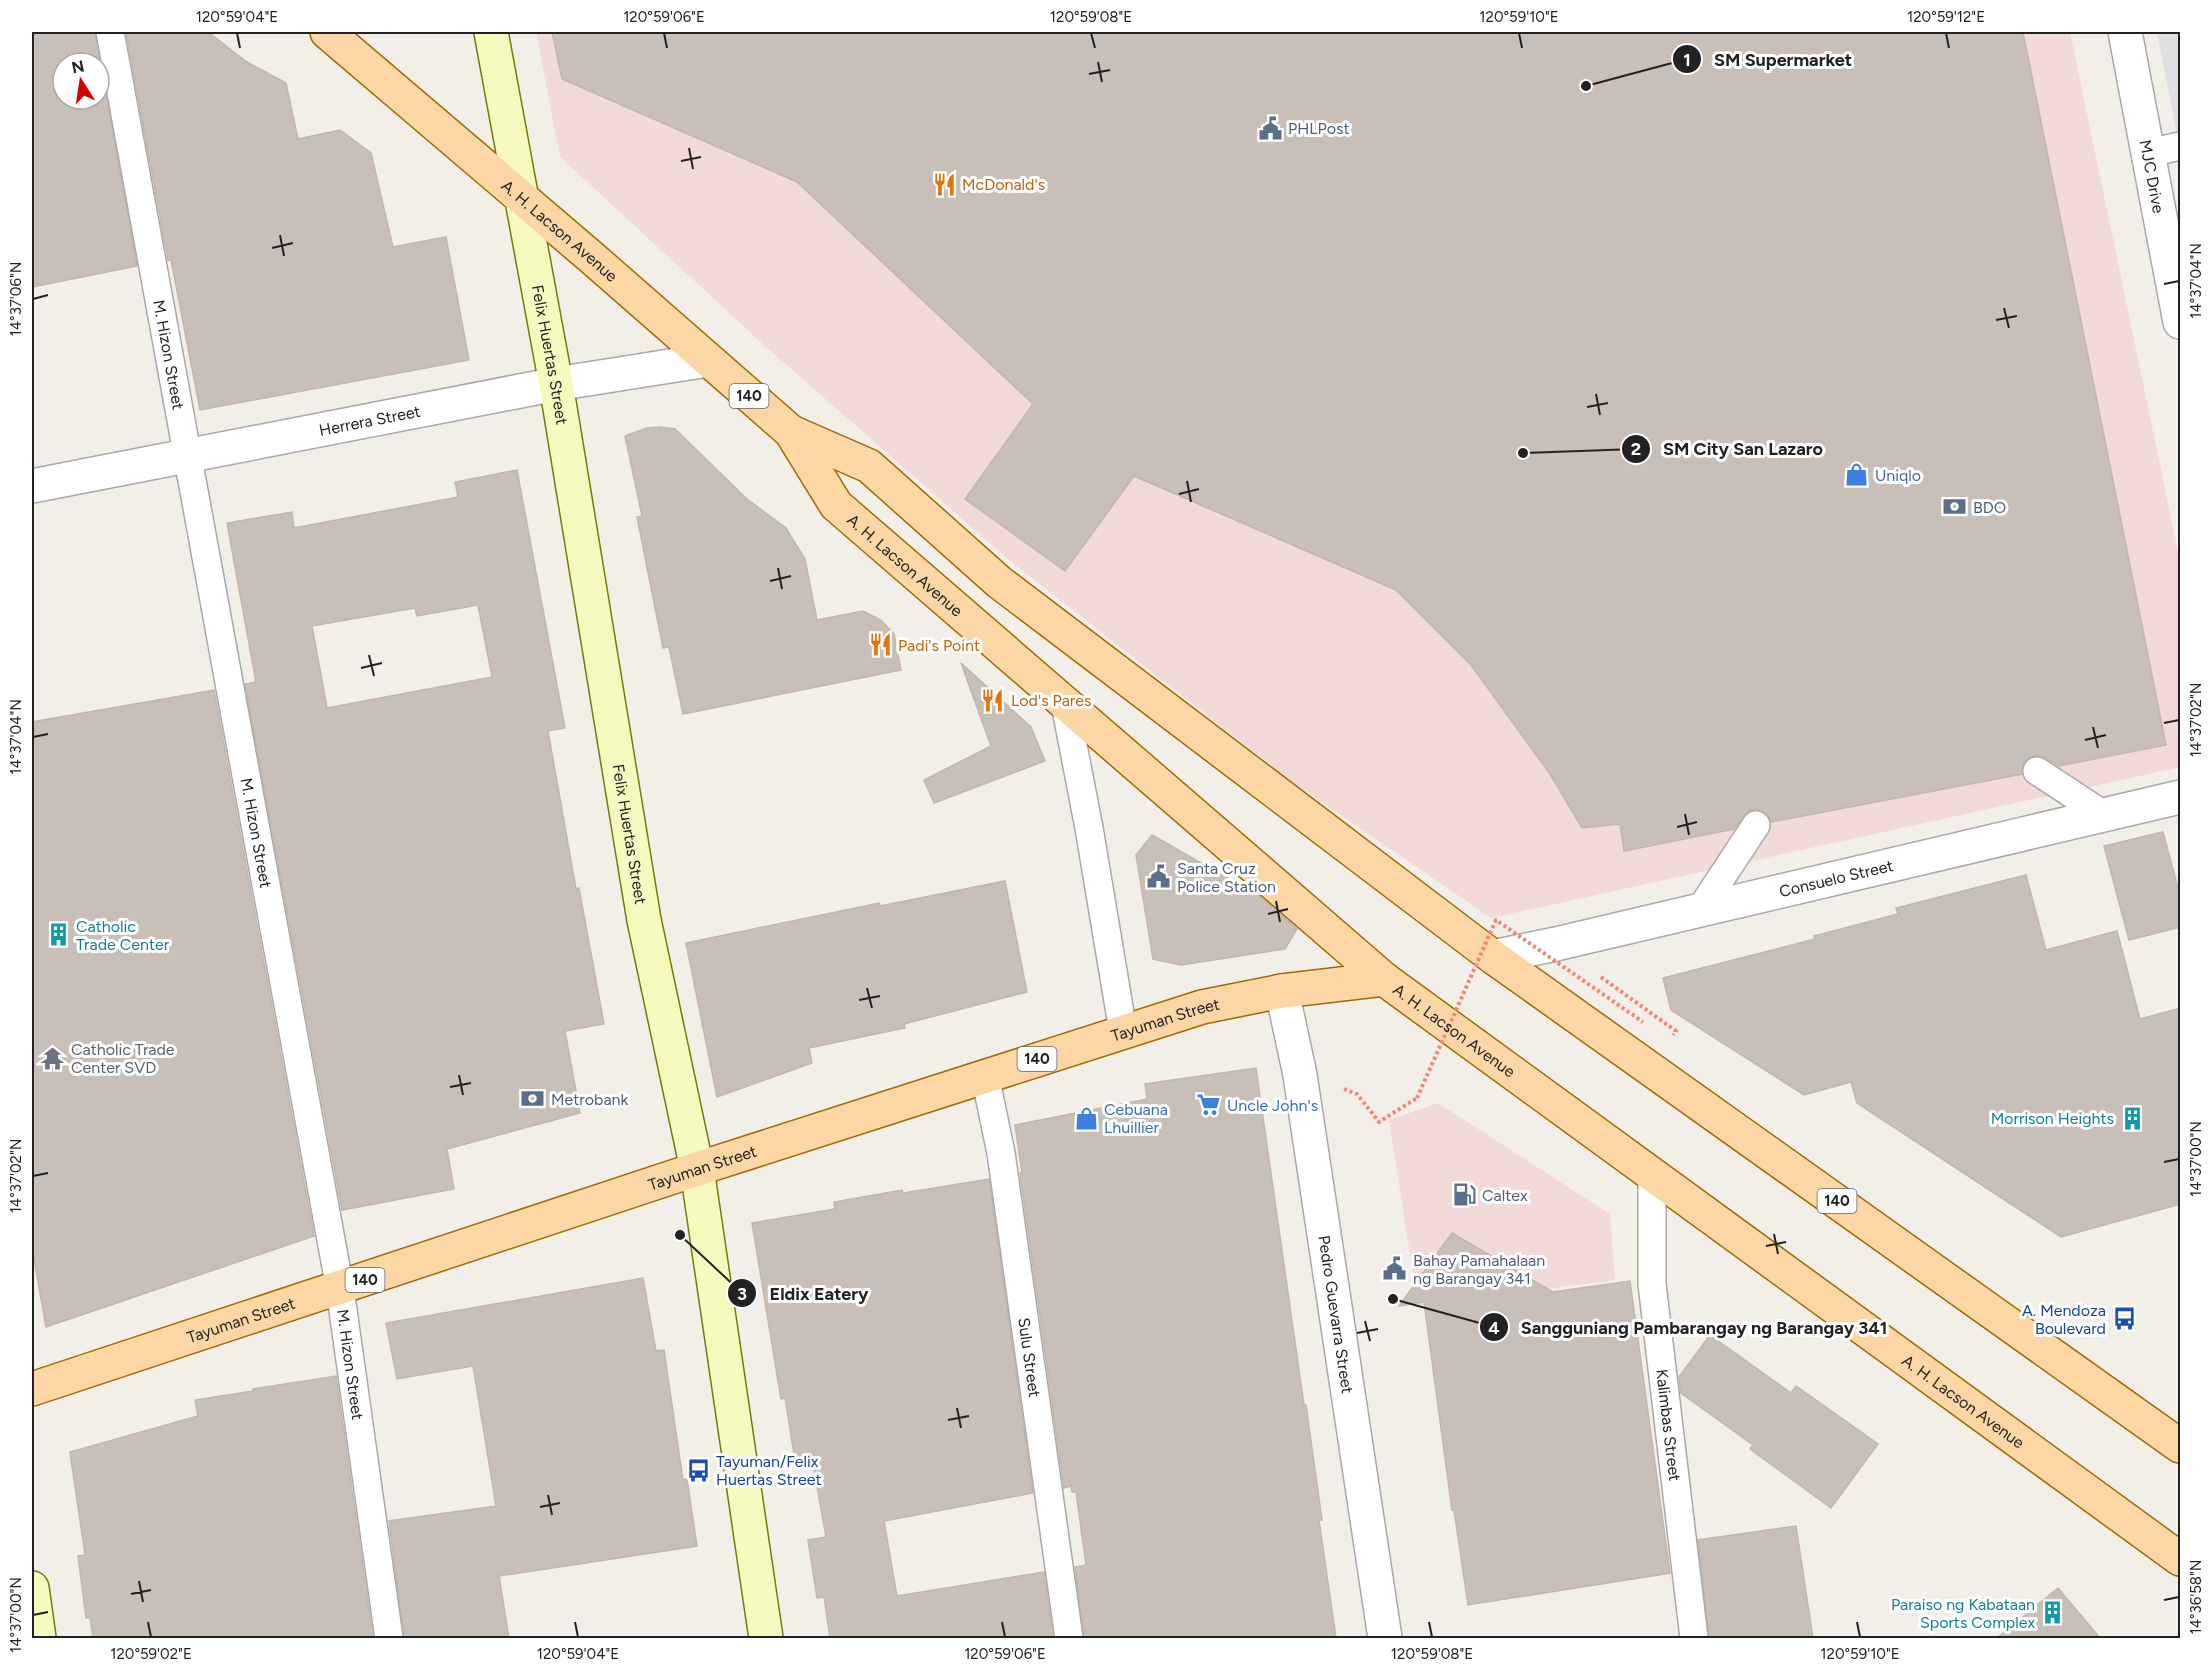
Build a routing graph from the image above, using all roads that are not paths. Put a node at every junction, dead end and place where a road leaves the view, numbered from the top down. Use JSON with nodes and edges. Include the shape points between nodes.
{"nodes":[{"id":1,"x":110,"y":32,"type":"edge"},
{"id":2,"x":327,"y":32,"type":"edge"},
{"id":3,"x":491,"y":32,"type":"edge"},
{"id":4,"x":2125,"y":32,"type":"edge"},
{"id":5,"x":2181,"y":146,"type":"edge"},
{"id":6,"x":2149,"y":153,"type":"junction"},
{"id":7,"x":523,"y":200,"type":"junction"},
{"id":8,"x":2181,"y":322,"type":"edge"},
{"id":9,"x":708,"y":360,"type":"junction"},
{"id":10,"x":556,"y":384,"type":"junction"},
{"id":11,"x":791,"y":432,"type":"junction"},
{"id":12,"x":187,"y":456,"type":"junction"},
{"id":13,"x":32,"y":486,"type":"edge"},
{"id":14,"x":1065,"y":704,"type":"junction"},
{"id":15,"x":2037,"y":771,"type":"dead end"},
{"id":16,"x":2181,"y":797,"type":"edge"},
{"id":17,"x":2104,"y":815,"type":"junction"},
{"id":18,"x":1756,"y":825,"type":"dead end"},
{"id":19,"x":1700,"y":910,"type":"junction"},
{"id":20,"x":1493,"y":957,"type":"junction"},
{"id":21,"x":1384,"y":979,"type":"junction"},
{"id":22,"x":1282,"y":991,"type":"junction"},
{"id":23,"x":1123,"y":1031,"type":"junction"},
{"id":24,"x":985,"y":1076,"type":"junction"},
{"id":25,"x":697,"y":1169,"type":"junction"},
{"id":26,"x":1652,"y":1174,"type":"junction"},
{"id":27,"x":340,"y":1289,"type":"junction"},
{"id":28,"x":32,"y":1389,"type":"edge"},
{"id":29,"x":2181,"y":1446,"type":"edge"},
{"id":30,"x":2181,"y":1559,"type":"edge"},
{"id":31,"x":32,"y":1588,"type":"edge"},
{"id":32,"x":39,"y":1638,"type":"edge"},
{"id":33,"x":389,"y":1638,"type":"edge"},
{"id":34,"x":766,"y":1638,"type":"edge"},
{"id":35,"x":1069,"y":1638,"type":"edge"},
{"id":36,"x":1385,"y":1638,"type":"edge"},
{"id":37,"x":1694,"y":1638,"type":"edge"}],
"edges":[{"from":1,"to":12,"type":"lane","name":"M. Hizon Street"},
{"from":2,"to":7,"type":"main road","name":"A. H. Lacson Avenue"},
{"from":3,"to":7,"type":"street","name":"Felix Huertas Street"},
{"from":4,"to":6,"type":"street","name":"MJC Drive"},
{"from":5,"to":6,"type":"lane"},
{"from":6,"to":8,"type":"street","name":"MJC Drive"},
{"from":7,"to":9,"type":"main road","name":"A. H. Lacson Avenue"},
{"from":7,"to":10,"type":"street","name":"Felix Huertas Street"},
{"from":9,"to":10,"type":"street","name":"Herrera Street"},
{"from":9,"to":11,"type":"main road","name":"A. H. Lacson Avenue","number":"140"},
{"from":10,"to":12,"type":"street","name":"Herrera Street"},
{"from":10,"to":25,"type":"street","name":"Felix Huertas Street","via":[[644,920]]},
{"from":11,"to":14,"type":"main road","name":"A. H. Lacson Avenue","via":[[836,505]]},
{"from":11,"to":20,"type":"main road","name":"A. H. Lacson Avenue","number":"140","via":[[869,466],[999,582]]},
{"from":12,"to":13,"type":"street","name":"Herrera Street"},
{"from":12,"to":27,"type":"lane","name":"M. Hizon Street"},
{"from":14,"to":21,"type":"main road","name":"A. H. Lacson Avenue"},
{"from":14,"to":23,"type":"lane"},
{"from":15,"to":17,"type":"lane"},
{"from":16,"to":17,"type":"street","name":"Consuelo Street"},
{"from":17,"to":19,"type":"street","name":"Consuelo Street"},
{"from":18,"to":19,"type":"lane"},
{"from":19,"to":20,"type":"street","name":"Consuelo Street"},
{"from":20,"to":29,"type":"main road","name":"A. H. Lacson Avenue","number":"140"},
{"from":21,"to":22,"type":"main road","name":"Tayuman Street","number":"140"},
{"from":21,"to":26,"type":"main road","name":"A. H. Lacson Avenue"},
{"from":22,"to":23,"type":"main road","name":"Tayuman Street","number":"140","via":[[1202,1007]]},
{"from":22,"to":36,"type":"street","name":"Pedro Guevarra Street","via":[[1300,1075]]},
{"from":23,"to":24,"type":"main road","name":"Tayuman Street","number":"140"},
{"from":24,"to":25,"type":"main road","name":"Tayuman Street","number":"140"},
{"from":24,"to":35,"type":"lane","name":"Sulu Street","via":[[1001,1153]]},
{"from":25,"to":27,"type":"main road","name":"Tayuman Street","number":"140"},
{"from":25,"to":34,"type":"street","name":"Felix Huertas Street"},
{"from":26,"to":30,"type":"main road","name":"A. H. Lacson Avenue"},
{"from":26,"to":37,"type":"lane","name":"Kalimbas Street","via":[[1652,1284]]},
{"from":27,"to":28,"type":"main road","name":"Tayuman Street","number":"140"},
{"from":27,"to":33,"type":"lane","name":"M. Hizon Street"},
{"from":31,"to":32,"type":"street"}]}
